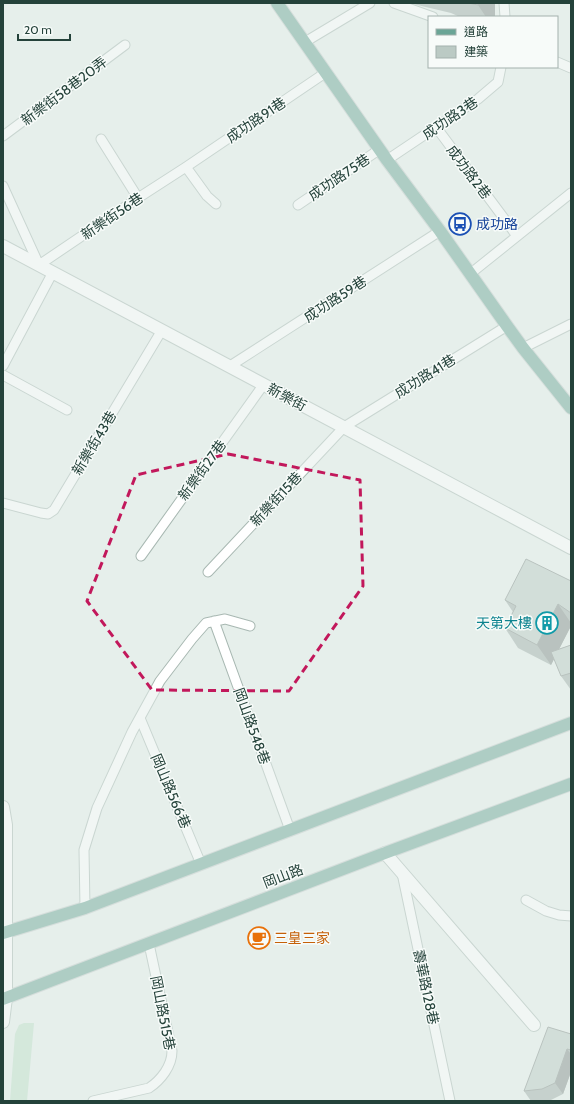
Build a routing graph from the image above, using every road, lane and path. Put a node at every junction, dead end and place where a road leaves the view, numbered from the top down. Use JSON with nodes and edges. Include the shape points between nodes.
{"nodes":[{"id":1,"x":277,"y":3,"type":"edge"},
{"id":2,"x":370,"y":3,"type":"edge"},
{"id":3,"x":394,"y":3,"type":"edge"},
{"id":4,"x":504,"y":3,"type":"edge"},
{"id":5,"x":430,"y":16,"type":"edge"},
{"id":6,"x":505,"y":16,"type":"edge"},
{"id":7,"x":305,"y":42,"type":"junction"},
{"id":8,"x":125,"y":45,"type":"dead end"},
{"id":9,"x":558,"y":62,"type":"edge"},
{"id":10,"x":501,"y":68,"type":"edge"},
{"id":11,"x":571,"y":68,"type":"edge"},
{"id":12,"x":325,"y":73,"type":"junction"},
{"id":13,"x":436,"y":127,"type":"junction"},
{"id":14,"x":3,"y":136,"type":"edge"},
{"id":15,"x":101,"y":139,"type":"dead end"},
{"id":16,"x":380,"y":149,"type":"junction"},
{"id":17,"x":387,"y":160,"type":"junction"},
{"id":18,"x":186,"y":167,"type":"junction"},
{"id":19,"x":3,"y":186,"type":"edge"},
{"id":20,"x":571,"y":193,"type":"edge"},
{"id":21,"x":138,"y":198,"type":"junction"},
{"id":22,"x":216,"y":204,"type":"dead end"},
{"id":23,"x":298,"y":205,"type":"dead end"},
{"id":24,"x":440,"y":231,"type":"junction"},
{"id":25,"x":517,"y":236,"type":"junction"},
{"id":26,"x":3,"y":246,"type":"edge"},
{"id":27,"x":39,"y":265,"type":"junction"},
{"id":28,"x":53,"y":272,"type":"junction"},
{"id":29,"x":470,"y":274,"type":"junction"},
{"id":30,"x":571,"y":324,"type":"edge"},
{"id":31,"x":507,"y":326,"type":"junction"},
{"id":32,"x":162,"y":330,"type":"junction"},
{"id":33,"x":523,"y":348,"type":"junction"},
{"id":34,"x":3,"y":366,"type":"edge"},
{"id":35,"x":230,"y":366,"type":"junction"},
{"id":36,"x":3,"y":375,"type":"edge"},
{"id":37,"x":264,"y":384,"type":"junction"},
{"id":38,"x":571,"y":408,"type":"edge"},
{"id":39,"x":67,"y":410,"type":"dead end"},
{"id":40,"x":344,"y":427,"type":"junction"},
{"id":41,"x":3,"y":504,"type":"edge"},
{"id":42,"x":571,"y":548,"type":"edge"},
{"id":43,"x":141,"y":556,"type":"dead end"},
{"id":44,"x":208,"y":572,"type":"dead end"},
{"id":45,"x":214,"y":621,"type":"junction"},
{"id":46,"x":250,"y":626,"type":"dead end"},
{"id":47,"x":140,"y":718,"type":"junction"},
{"id":48,"x":571,"y":723,"type":"edge"},
{"id":49,"x":571,"y":784,"type":"edge"},
{"id":50,"x":3,"y":807,"type":"edge"},
{"id":51,"x":290,"y":830,"type":"junction"},
{"id":52,"x":385,"y":853,"type":"junction"},
{"id":53,"x":201,"y":864,"type":"junction"},
{"id":54,"x":402,"y":873,"type":"junction"},
{"id":55,"x":526,"y":900,"type":"dead end"},
{"id":56,"x":86,"y":908,"type":"junction"},
{"id":57,"x":571,"y":916,"type":"edge"},
{"id":58,"x":4,"y":933,"type":"edge"},
{"id":59,"x":149,"y":944,"type":"junction"},
{"id":60,"x":5,"y":999,"type":"edge"},
{"id":61,"x":3,"y":1022,"type":"edge"},
{"id":62,"x":534,"y":1025,"type":"dead end"},
{"id":63,"x":93,"y":1101,"type":"edge"},
{"id":64,"x":450,"y":1101,"type":"edge"}],
"edges":[{"from":1,"to":7,"type":"main road"},
{"from":2,"to":7,"type":"lane"},
{"from":3,"to":5,"type":"lane"},
{"from":4,"to":6,"type":"lane"},
{"from":7,"to":12,"type":"main road"},
{"from":8,"to":14,"type":"lane","name":"新樂街58巷20弄"},
{"from":9,"to":11,"type":"lane"},
{"from":10,"to":13,"type":"lane","name":"成功路3巷","via":[[498,82],[478,99]]},
{"from":12,"to":16,"type":"main road"},
{"from":12,"to":18,"type":"lane","name":"成功路91巷"},
{"from":13,"to":17,"type":"lane","name":"成功路3巷"},
{"from":13,"to":25,"type":"lane","name":"成功路2巷"},
{"from":15,"to":21,"type":"lane"},
{"from":16,"to":17,"type":"main road"},
{"from":16,"to":23,"type":"lane","name":"成功路75巷"},
{"from":17,"to":24,"type":"main road"},
{"from":18,"to":21,"type":"lane","name":"新樂街56巷"},
{"from":18,"to":22,"type":"lane","via":[[206,196]]},
{"from":19,"to":27,"type":"lane"},
{"from":20,"to":25,"type":"lane"},
{"from":21,"to":27,"type":"lane","name":"新樂街56巷"},
{"from":24,"to":29,"type":"main road"},
{"from":24,"to":35,"type":"lane","name":"成功路59巷"},
{"from":25,"to":29,"type":"lane"},
{"from":26,"to":27,"type":"street","name":"新樂街"},
{"from":27,"to":28,"type":"street","name":"新樂街"},
{"from":28,"to":32,"type":"street","name":"新樂街"},
{"from":28,"to":34,"type":"lane"},
{"from":29,"to":31,"type":"main road"},
{"from":30,"to":33,"type":"lane"},
{"from":31,"to":33,"type":"main road"},
{"from":31,"to":40,"type":"lane","name":"成功路41巷"},
{"from":32,"to":35,"type":"street","name":"新樂街"},
{"from":32,"to":41,"type":"lane","name":"新樂街43巷","via":[[54,510],[48,514]]},
{"from":33,"to":38,"type":"main road"},
{"from":35,"to":37,"type":"street","name":"新樂街"},
{"from":36,"to":39,"type":"lane"},
{"from":37,"to":40,"type":"street","name":"新樂街"},
{"from":37,"to":43,"type":"lane","name":"新樂街27巷"},
{"from":40,"to":42,"type":"street","name":"新樂街"},
{"from":40,"to":44,"type":"lane","name":"新樂街15巷"},
{"from":45,"to":46,"type":"lane","via":[[225,619]]},
{"from":45,"to":47,"type":"lane","via":[[206,623],[164,675]]},
{"from":45,"to":51,"type":"lane","name":"岡山路548巷"},
{"from":47,"to":53,"type":"lane","name":"岡山路566巷"},
{"from":47,"to":56,"type":"lane","via":[[97,808],[84,850]]},
{"from":48,"to":51,"type":"main road"},
{"from":49,"to":52,"type":"main road","name":"岡山路"},
{"from":50,"to":58,"type":"street","via":[[6,826]]},
{"from":51,"to":53,"type":"main road"},
{"from":52,"to":54,"type":"street"},
{"from":52,"to":59,"type":"main road","name":"岡山路"},
{"from":53,"to":56,"type":"main road"},
{"from":54,"to":62,"type":"street"},
{"from":54,"to":64,"type":"lane","name":"壽華路128巷"},
{"from":55,"to":57,"type":"lane","via":[[546,911]]},
{"from":56,"to":58,"type":"main road"},
{"from":58,"to":60,"type":"street"},
{"from":59,"to":60,"type":"main road","name":"岡山路"},
{"from":59,"to":63,"type":"lane","name":"岡山路515巷","via":[[172,1058],[161,1077],[149,1088]]},
{"from":60,"to":61,"type":"street"}]}
